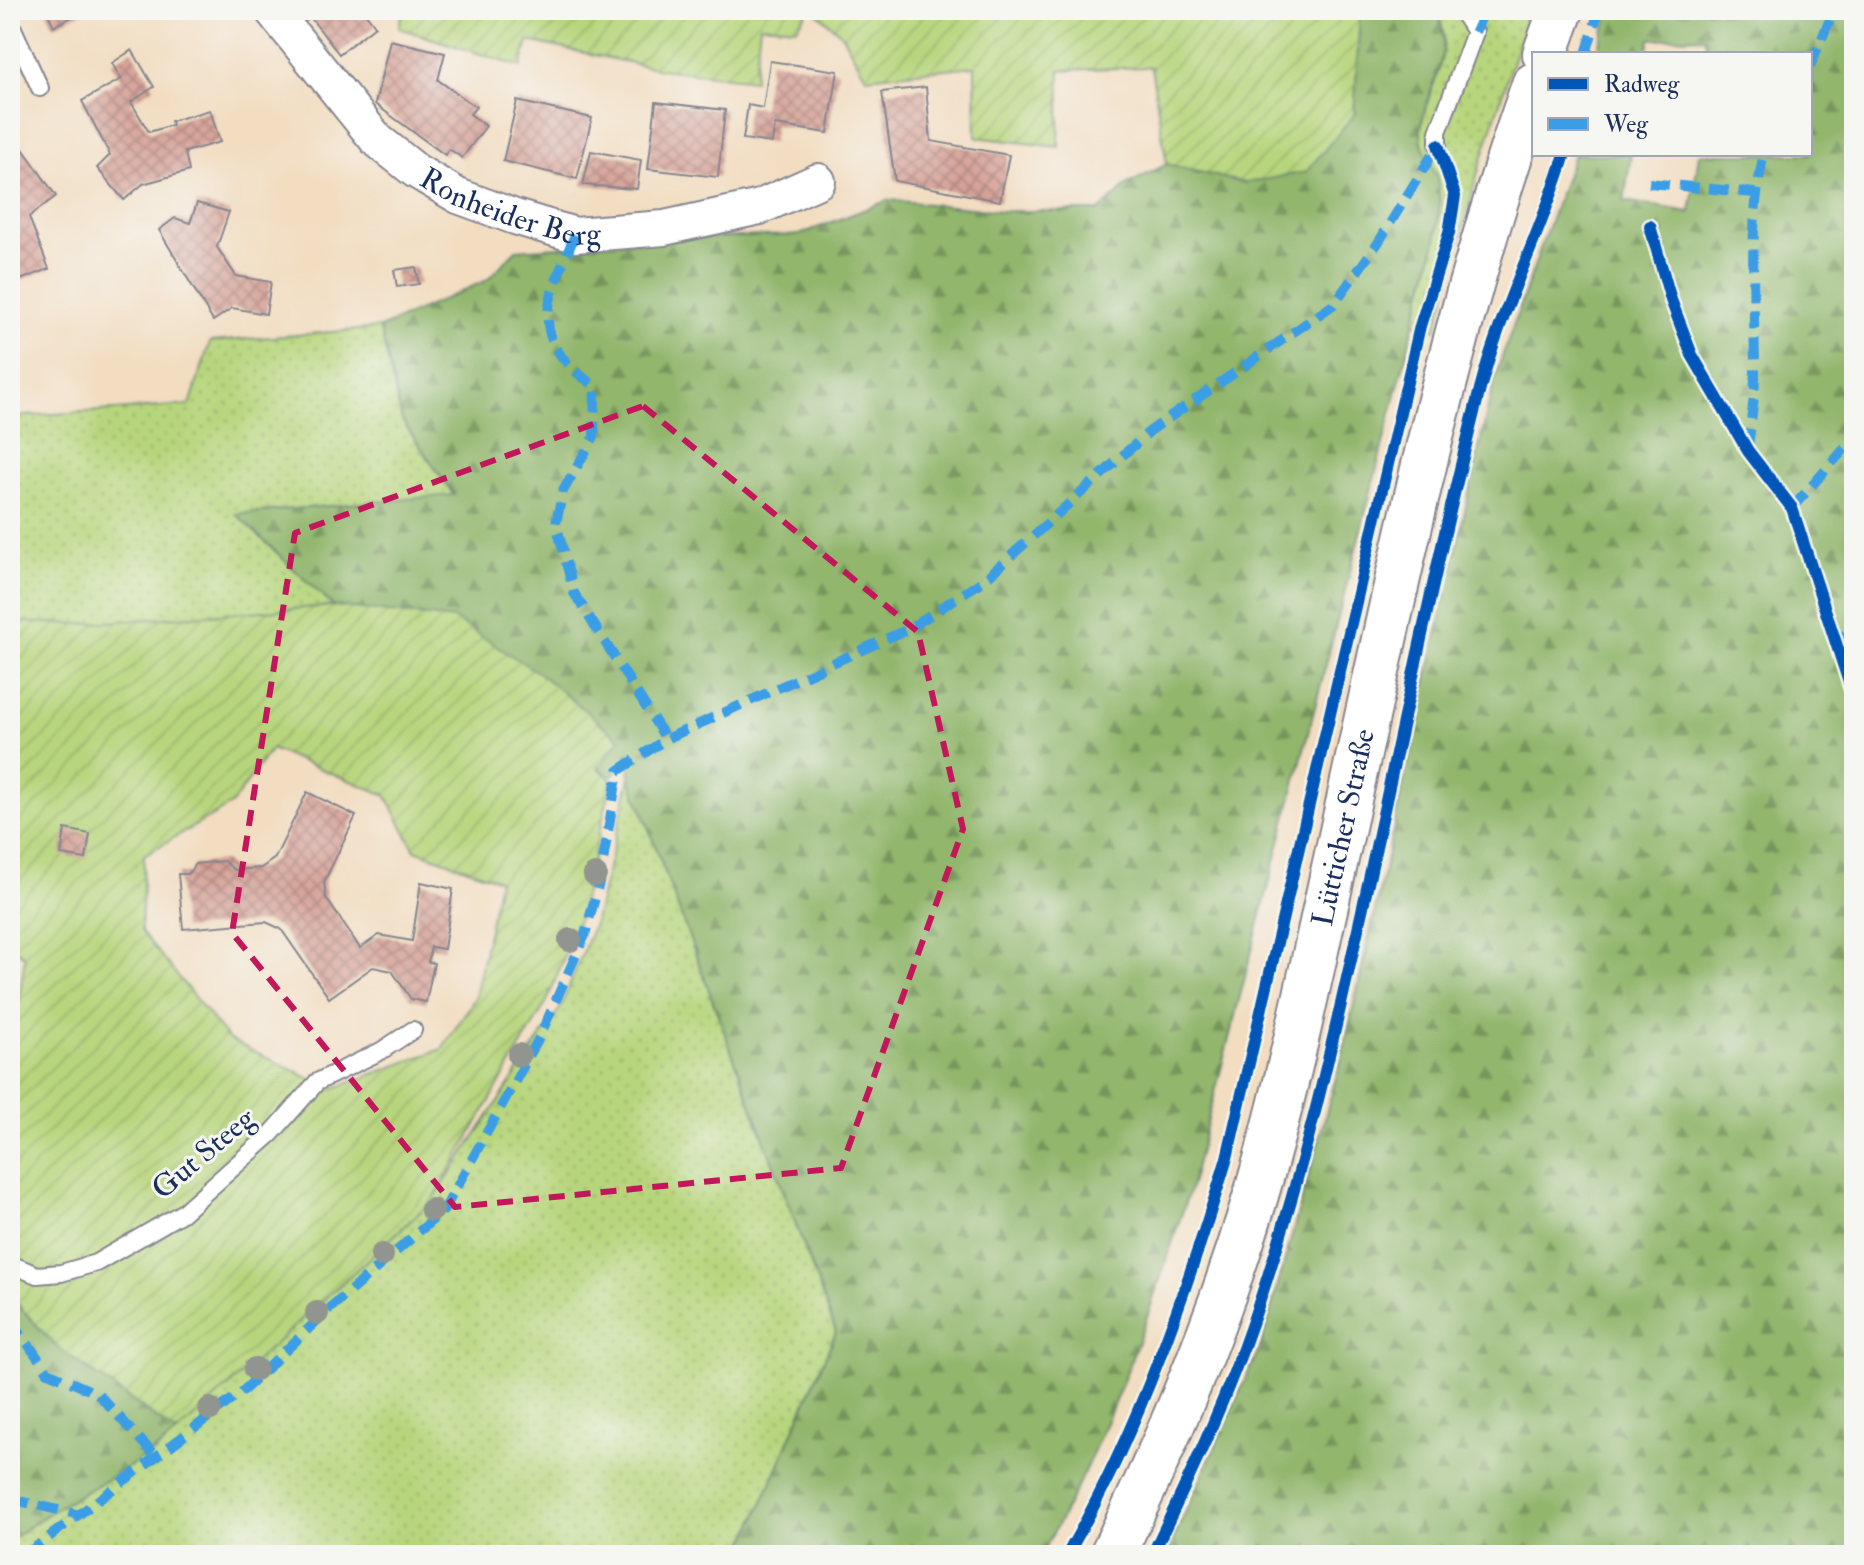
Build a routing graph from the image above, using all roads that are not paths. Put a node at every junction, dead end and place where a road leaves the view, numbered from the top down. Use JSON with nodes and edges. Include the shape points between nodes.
{"nodes":[{"id":1,"x":272,"y":10,"type":"edge"},
{"id":2,"x":1461,"y":10,"type":"edge"},
{"id":3,"x":1561,"y":10,"type":"edge"},
{"id":4,"x":10,"y":22,"type":"edge"},
{"id":5,"x":1546,"y":52,"type":"edge"},
{"id":6,"x":40,"y":88,"type":"dead end"},
{"id":7,"x":1532,"y":91,"type":"edge"},
{"id":8,"x":1438,"y":145,"type":"dead end"},
{"id":9,"x":818,"y":181,"type":"dead end"},
{"id":10,"x":413,"y":1030,"type":"dead end"},
{"id":11,"x":10,"y":1264,"type":"edge"},
{"id":12,"x":1112,"y":1555,"type":"edge"}],
"edges":[{"from":1,"to":9,"type":"street","name":"Ronheider Berg","via":[[377,140],[458,196],[515,217],[575,235],[664,228],[760,207]]},
{"from":2,"to":8,"type":"lane","via":[[1475,32],[1438,132]]},
{"from":3,"to":5,"type":"main road"},
{"from":4,"to":6,"type":"lane"},
{"from":7,"to":12,"type":"main road","name":"Lütticher Straße","via":[[1443,385],[1296,1041],[1253,1206],[1209,1333]]},
{"from":10,"to":11,"type":"lane","name":"Gut Steeg","via":[[317,1082],[272,1133],[182,1213],[96,1263],[37,1275]]}]}
